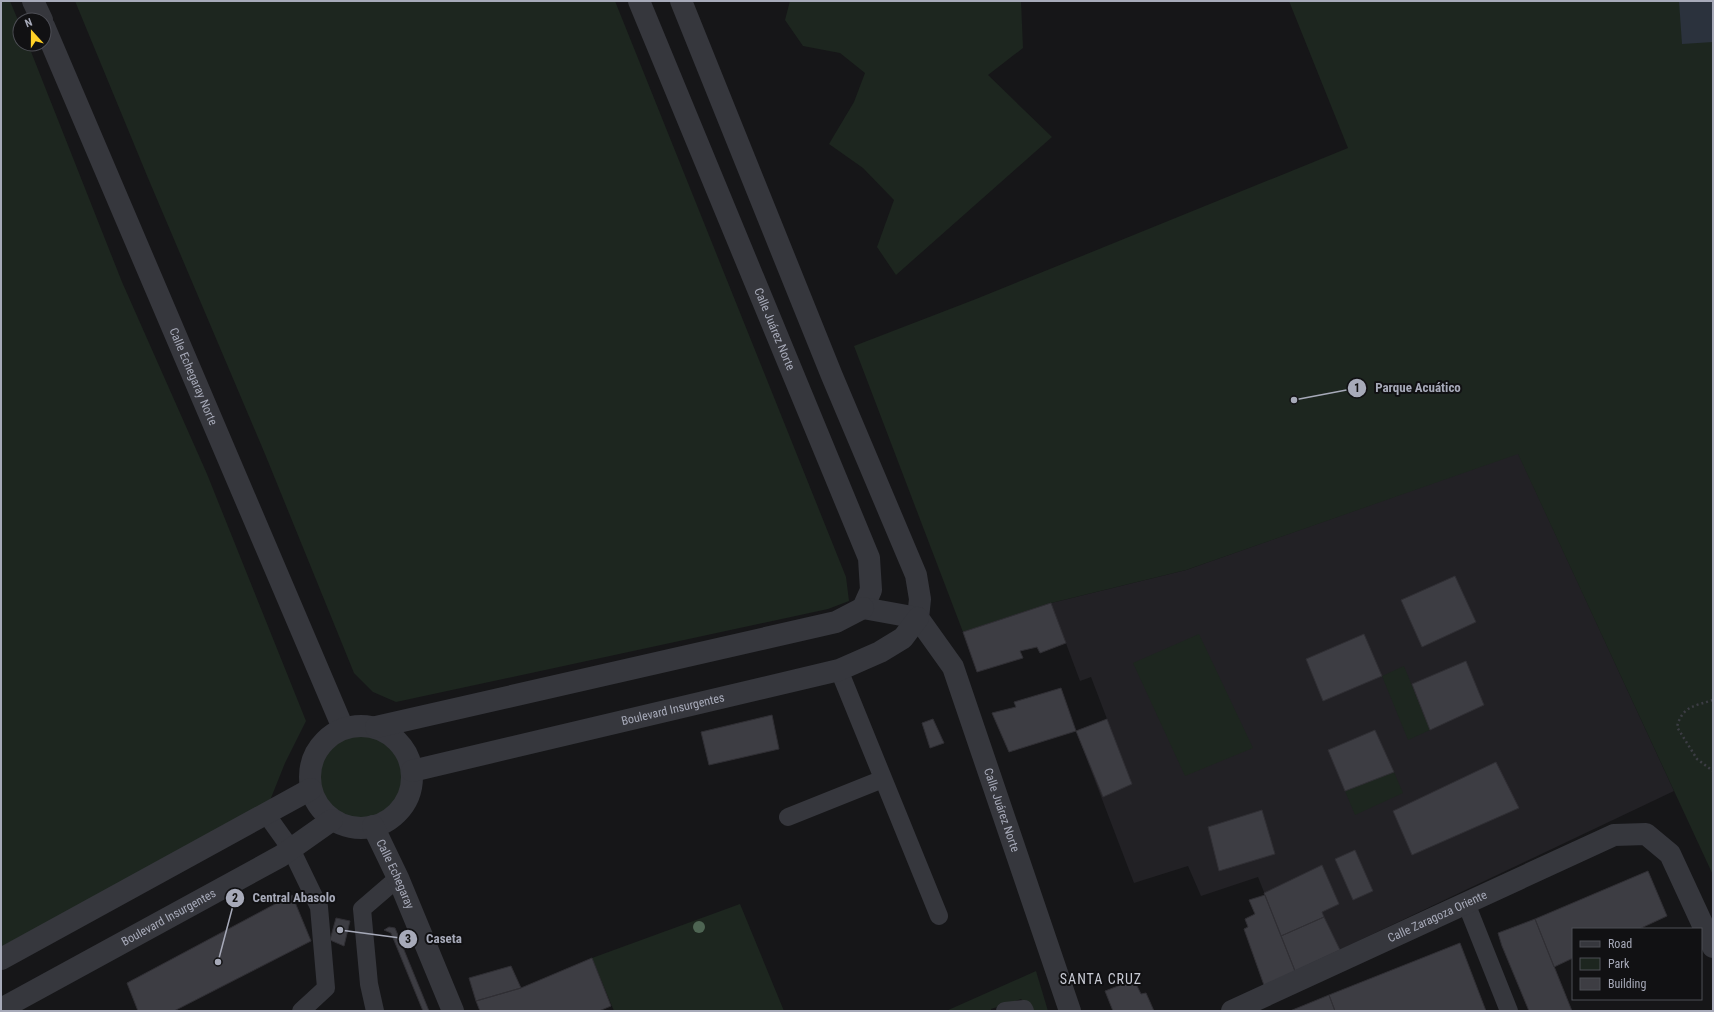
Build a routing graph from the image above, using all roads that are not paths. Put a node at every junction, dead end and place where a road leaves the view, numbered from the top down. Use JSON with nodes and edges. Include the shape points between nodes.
{"nodes":[{"id":1,"x":33,"y":1,"type":"edge"},
{"id":2,"x":639,"y":1,"type":"edge"},
{"id":3,"x":681,"y":1,"type":"edge"},
{"id":4,"x":38,"y":12,"type":"edge"},
{"id":5,"x":52,"y":45,"type":"edge"},
{"id":6,"x":863,"y":608,"type":"junction"},
{"id":7,"x":918,"y":618,"type":"junction"},
{"id":8,"x":839,"y":670,"type":"junction"},
{"id":9,"x":376,"y":727,"type":"junction"},
{"id":10,"x":343,"y":728,"type":"junction"},
{"id":11,"x":412,"y":771,"type":"junction"},
{"id":12,"x":883,"y":779,"type":"junction"},
{"id":13,"x":311,"y":789,"type":"junction"},
{"id":14,"x":266,"y":814,"type":"junction"},
{"id":15,"x":788,"y":817,"type":"dead end"},
{"id":16,"x":332,"y":820,"type":"junction"},
{"id":17,"x":373,"y":826,"type":"junction"},
{"id":18,"x":290,"y":849,"type":"junction"},
{"id":19,"x":398,"y":878,"type":"junction"},
{"id":20,"x":1466,"y":903,"type":"junction"},
{"id":21,"x":939,"y":916,"type":"dead end"},
{"id":22,"x":1713,"y":947,"type":"edge"},
{"id":23,"x":1,"y":959,"type":"edge"},
{"id":24,"x":1,"y":1009,"type":"edge"},
{"id":25,"x":301,"y":1011,"type":"edge"},
{"id":26,"x":375,"y":1011,"type":"edge"},
{"id":27,"x":453,"y":1011,"type":"edge"},
{"id":28,"x":1005,"y":1011,"type":"edge"},
{"id":29,"x":1025,"y":1011,"type":"edge"},
{"id":30,"x":1070,"y":1011,"type":"edge"},
{"id":31,"x":1232,"y":1011,"type":"edge"},
{"id":32,"x":1509,"y":1011,"type":"edge"}],
"edges":[{"from":1,"to":4,"type":"street"},
{"from":2,"to":6,"type":"street","name":"Calle Juárez Norte","via":[[869,558],[871,590]]},
{"from":3,"to":7,"type":"street","via":[[832,376],[916,575],[920,599]]},
{"from":5,"to":10,"type":"street","name":"Calle Echegaray Norte"},
{"from":6,"to":7,"type":"street"},
{"from":6,"to":9,"type":"street","via":[[836,622]]},
{"from":7,"to":8,"type":"street","name":"Boulevard Insurgentes","via":[[903,638],[880,652]]},
{"from":7,"to":30,"type":"street","name":"Calle Juárez Norte","via":[[953,667]]},
{"from":8,"to":11,"type":"street","name":"Boulevard Insurgentes"},
{"from":8,"to":12,"type":"lane"},
{"from":9,"to":10,"type":"street","via":[[359,725]]},
{"from":9,"to":11,"type":"street","via":[[401,744]]},
{"from":10,"to":13,"type":"street","via":[[322,743],[311,765]]},
{"from":11,"to":17,"type":"street","via":[[409,795],[395,815]]},
{"from":12,"to":15,"type":"lane"},
{"from":12,"to":21,"type":"lane"},
{"from":13,"to":14,"type":"street"},
{"from":13,"to":16,"type":"street","via":[[319,807]]},
{"from":14,"to":18,"type":"lane"},
{"from":14,"to":23,"type":"street"},
{"from":16,"to":17,"type":"street","via":[[352,827]]},
{"from":16,"to":18,"type":"street","name":"Boulevard Insurgentes"},
{"from":17,"to":19,"type":"street","name":"Calle Echegaray"},
{"from":18,"to":24,"type":"street","name":"Boulevard Insurgentes"},
{"from":18,"to":25,"type":"lane","via":[[319,907],[326,988]]},
{"from":19,"to":26,"type":"lane","via":[[362,909],[368,984]]},
{"from":19,"to":27,"type":"street","name":"Calle Echegaray"},
{"from":20,"to":22,"type":"street","name":"Calle Zaragoza Oriente","via":[[1614,835],[1646,834],[1670,854]]},
{"from":20,"to":31,"type":"street","name":"Calle Zaragoza Oriente"},
{"from":20,"to":32,"type":"lane"},
{"from":28,"to":29,"type":"lane"}]}
